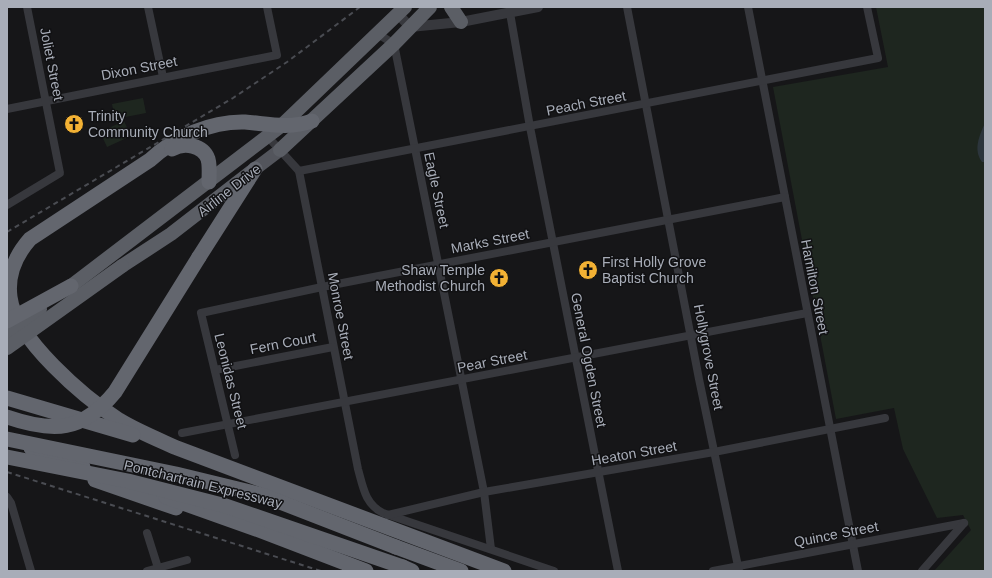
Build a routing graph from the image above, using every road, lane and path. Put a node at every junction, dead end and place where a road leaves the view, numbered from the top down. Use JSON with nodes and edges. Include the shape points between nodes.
{"nodes":[{"id":1,"x":27,"y":7,"type":"edge"},
{"id":2,"x":148,"y":7,"type":"edge"},
{"id":3,"x":267,"y":7,"type":"edge"},
{"id":4,"x":430,"y":7,"type":"edge"},
{"id":5,"x":451,"y":7,"type":"edge"},
{"id":6,"x":538,"y":7,"type":"edge"},
{"id":7,"x":627,"y":7,"type":"edge"},
{"id":8,"x":748,"y":7,"type":"edge"},
{"id":9,"x":867,"y":7,"type":"edge"},
{"id":10,"x":402,"y":11,"type":"edge"},
{"id":11,"x":510,"y":13,"type":"junction"},
{"id":12,"x":461,"y":22,"type":"junction"},
{"id":13,"x":410,"y":27,"type":"junction"},
{"id":14,"x":378,"y":34,"type":"junction"},
{"id":15,"x":394,"y":44,"type":"junction"},
{"id":16,"x":163,"y":77,"type":"junction"},
{"id":17,"x":762,"y":80,"type":"junction"},
{"id":18,"x":46,"y":101,"type":"junction"},
{"id":19,"x":646,"y":104,"type":"junction"},
{"id":20,"x":7,"y":109,"type":"edge"},
{"id":21,"x":312,"y":121,"type":"junction"},
{"id":22,"x":281,"y":126,"type":"junction"},
{"id":23,"x":530,"y":127,"type":"junction"},
{"id":24,"x":268,"y":137,"type":"junction"},
{"id":25,"x":415,"y":149,"type":"junction"},
{"id":26,"x":280,"y":150,"type":"junction"},
{"id":27,"x":150,"y":160,"type":"junction"},
{"id":28,"x":255,"y":169,"type":"junction"},
{"id":29,"x":299,"y":171,"type":"junction"},
{"id":30,"x":209,"y":182,"type":"junction"},
{"id":31,"x":785,"y":197,"type":"junction"},
{"id":32,"x":7,"y":205,"type":"edge"},
{"id":33,"x":668,"y":220,"type":"junction"},
{"id":34,"x":553,"y":242,"type":"junction"},
{"id":35,"x":118,"y":260,"type":"junction"},
{"id":36,"x":439,"y":264,"type":"junction"},
{"id":37,"x":71,"y":286,"type":"junction"},
{"id":38,"x":322,"y":287,"type":"junction"},
{"id":39,"x":201,"y":313,"type":"joint"},
{"id":40,"x":807,"y":313,"type":"junction"},
{"id":41,"x":7,"y":321,"type":"edge"},
{"id":42,"x":7,"y":333,"type":"edge"},
{"id":43,"x":692,"y":335,"type":"junction"},
{"id":44,"x":333,"y":347,"type":"junction"},
{"id":45,"x":7,"y":348,"type":"edge"},
{"id":46,"x":576,"y":358,"type":"junction"},
{"id":47,"x":215,"y":370,"type":"junction"},
{"id":48,"x":461,"y":380,"type":"junction"},
{"id":49,"x":7,"y":398,"type":"edge"},
{"id":50,"x":344,"y":403,"type":"junction"},
{"id":51,"x":7,"y":417,"type":"edge"},
{"id":52,"x":885,"y":418,"type":"dead end"},
{"id":53,"x":229,"y":425,"type":"junction"},
{"id":54,"x":829,"y":428,"type":"junction"},
{"id":55,"x":182,"y":433,"type":"dead end"},
{"id":56,"x":7,"y":439,"type":"edge"},
{"id":57,"x":177,"y":448,"type":"junction"},
{"id":58,"x":7,"y":451,"type":"edge"},
{"id":59,"x":714,"y":452,"type":"junction"},
{"id":60,"x":235,"y":454,"type":"dead end"},
{"id":61,"x":7,"y":457,"type":"edge"},
{"id":62,"x":598,"y":473,"type":"junction"},
{"id":63,"x":484,"y":492,"type":"junction"},
{"id":64,"x":7,"y":497,"type":"edge"},
{"id":65,"x":387,"y":515,"type":"junction"},
{"id":66,"x":148,"y":533,"type":"dead end"},
{"id":67,"x":852,"y":544,"type":"junction"},
{"id":68,"x":306,"y":549,"type":"junction"},
{"id":69,"x":491,"y":549,"type":"junction"},
{"id":70,"x":187,"y":560,"type":"dead end"},
{"id":71,"x":739,"y":568,"type":"edge"},
{"id":72,"x":158,"y":569,"type":"edge"},
{"id":73,"x":407,"y":569,"type":"edge"},
{"id":74,"x":31,"y":571,"type":"edge"},
{"id":75,"x":148,"y":571,"type":"edge"},
{"id":76,"x":366,"y":571,"type":"edge"},
{"id":77,"x":461,"y":571,"type":"edge"},
{"id":78,"x":504,"y":571,"type":"edge"},
{"id":79,"x":554,"y":571,"type":"edge"},
{"id":80,"x":618,"y":571,"type":"edge"},
{"id":81,"x":713,"y":571,"type":"edge"},
{"id":82,"x":858,"y":571,"type":"edge"},
{"id":83,"x":922,"y":571,"type":"edge"}],
"edges":[{"from":1,"to":18,"type":"street","name":"Joliet Street"},
{"from":2,"to":16,"type":"street"},
{"from":3,"to":16,"type":"street","name":"Dixon Street","via":[[277,55]]},
{"from":4,"to":13,"type":"highway","name":"Airline Drive"},
{"from":5,"to":12,"type":"highway"},
{"from":6,"to":11,"type":"street"},
{"from":7,"to":19,"type":"street","name":"Hollygrove Street"},
{"from":8,"to":17,"type":"street","name":"Hamilton Street"},
{"from":9,"to":17,"type":"street","name":"Peach Street","via":[[878,58]]},
{"from":10,"to":13,"type":"street"},
{"from":10,"to":14,"type":"highway","name":"Airline Drive"},
{"from":11,"to":12,"type":"street"},
{"from":11,"to":23,"type":"street","name":"General Ogden Street"},
{"from":12,"to":13,"type":"street"},
{"from":13,"to":15,"type":"highway","name":"Airline Drive"},
{"from":14,"to":15,"type":"street"},
{"from":14,"to":22,"type":"highway","name":"Airline Drive"},
{"from":15,"to":21,"type":"highway","name":"Airline Drive"},
{"from":15,"to":25,"type":"street","name":"Eagle Street"},
{"from":16,"to":18,"type":"street","name":"Dixon Street"},
{"from":17,"to":19,"type":"street","name":"Peach Street"},
{"from":17,"to":31,"type":"street","name":"Hamilton Street"},
{"from":18,"to":20,"type":"street","name":"Dixon Street"},
{"from":18,"to":32,"type":"street","name":"Joliet Street","via":[[60,173]]},
{"from":19,"to":23,"type":"street","name":"Peach Street"},
{"from":19,"to":33,"type":"street","name":"Hollygrove Street"},
{"from":21,"to":22,"type":"highway"},
{"from":21,"to":26,"type":"highway","name":"Airline Drive"},
{"from":22,"to":24,"type":"highway","name":"Airline Drive"},
{"from":22,"to":27,"type":"highway","via":[[245,122],[218,124],[188,136]]},
{"from":23,"to":25,"type":"street","name":"Peach Street"},
{"from":23,"to":34,"type":"street","name":"General Ogden Street"},
{"from":24,"to":26,"type":"street"},
{"from":24,"to":30,"type":"highway","name":"Airline Drive"},
{"from":25,"to":29,"type":"street","name":"Peach Street"},
{"from":25,"to":36,"type":"street","name":"Eagle Street"},
{"from":26,"to":28,"type":"main road","name":"Airline Drive"},
{"from":26,"to":29,"type":"street"},
{"from":27,"to":30,"type":"highway","via":[[175,147],[190,145],[203,152],[208,160]]},
{"from":27,"to":57,"type":"highway","via":[[30,239],[18,253],[11,268],[10,298],[18,320],[32,341],[65,378],[120,420]]},
{"from":28,"to":35,"type":"highway","name":"Airline Drive","via":[[171,234]]},
{"from":28,"to":51,"type":"highway","bridge":true,"via":[[104,406],[88,417],[66,426],[49,427]]},
{"from":29,"to":38,"type":"street","name":"Monroe Street"},
{"from":30,"to":35,"type":"highway","name":"Airline Drive"},
{"from":31,"to":33,"type":"street","name":"Marks Street"},
{"from":31,"to":40,"type":"street","name":"Hamilton Street"},
{"from":33,"to":34,"type":"street","name":"Marks Street"},
{"from":33,"to":43,"type":"street","name":"Hollygrove Street"},
{"from":34,"to":36,"type":"street","name":"Marks Street"},
{"from":34,"to":46,"type":"street","name":"General Ogden Street"},
{"from":35,"to":37,"type":"highway","name":"Airline Drive"},
{"from":35,"to":45,"type":"highway","name":"Airline Drive","bridge":true},
{"from":36,"to":38,"type":"street","name":"Marks Street"},
{"from":36,"to":48,"type":"street","name":"Eagle Street"},
{"from":37,"to":41,"type":"highway","bridge":true},
{"from":37,"to":42,"type":"highway","name":"Airline Drive","bridge":true},
{"from":38,"to":39,"type":"street","name":"Marks Street"},
{"from":38,"to":44,"type":"street","name":"Monroe Street"},
{"from":39,"to":47,"type":"street","name":"Leonidas Street"},
{"from":40,"to":43,"type":"street","name":"Pear Street"},
{"from":40,"to":54,"type":"street","name":"Hamilton Street"},
{"from":43,"to":46,"type":"street","name":"Pear Street"},
{"from":43,"to":59,"type":"street","name":"Hollygrove Street"},
{"from":44,"to":47,"type":"street","name":"Fern Court"},
{"from":44,"to":50,"type":"street","name":"Monroe Street"},
{"from":46,"to":48,"type":"street","name":"Pear Street"},
{"from":46,"to":62,"type":"street","name":"General Ogden Street"},
{"from":47,"to":53,"type":"street","name":"Leonidas Street"},
{"from":48,"to":50,"type":"street","name":"Pear Street"},
{"from":48,"to":63,"type":"street","name":"Eagle Street"},
{"from":49,"to":57,"type":"highway"},
{"from":50,"to":53,"type":"street","name":"Pear Street"},
{"from":50,"to":65,"type":"street","name":"Monroe Street","via":[[368,500],[374,508]]},
{"from":52,"to":54,"type":"street","name":"Heaton Street"},
{"from":53,"to":55,"type":"street","name":"Pear Street"},
{"from":53,"to":60,"type":"street","name":"Leonidas Street"},
{"from":54,"to":59,"type":"street","name":"Heaton Street"},
{"from":54,"to":67,"type":"street","name":"Hamilton Street"},
{"from":56,"to":68,"type":"highway","bridge":true},
{"from":56,"to":77,"type":"highway","name":"Pontchartrain Expressway","bridge":true,"via":[[176,474],[262,495]]},
{"from":57,"to":78,"type":"highway"},
{"from":58,"to":68,"type":"highway","bridge":true,"via":[[191,514]]},
{"from":59,"to":62,"type":"street","name":"Heaton Street"},
{"from":59,"to":71,"type":"street","name":"Hollygrove Street"},
{"from":61,"to":73,"type":"highway","name":"Pontchartrain Expressway","bridge":true,"via":[[128,481],[226,506]]},
{"from":62,"to":63,"type":"street","name":"Heaton Street"},
{"from":62,"to":80,"type":"street","name":"General Ogden Street"},
{"from":63,"to":65,"type":"street","name":"Heaton Street"},
{"from":63,"to":69,"type":"street","name":"Eagle Street"},
{"from":64,"to":74,"type":"street"},
{"from":65,"to":69,"type":"street"},
{"from":66,"to":72,"type":"street"},
{"from":67,"to":71,"type":"street","name":"Quince Street"},
{"from":67,"to":82,"type":"street","name":"Hamilton Street"},
{"from":67,"to":83,"type":"street","name":"Quince Street","via":[[964,523]]},
{"from":68,"to":76,"type":"highway"},
{"from":69,"to":79,"type":"street"},
{"from":70,"to":72,"type":"street"},
{"from":71,"to":81,"type":"street","name":"Quince Street"},
{"from":72,"to":75,"type":"street"}]}
